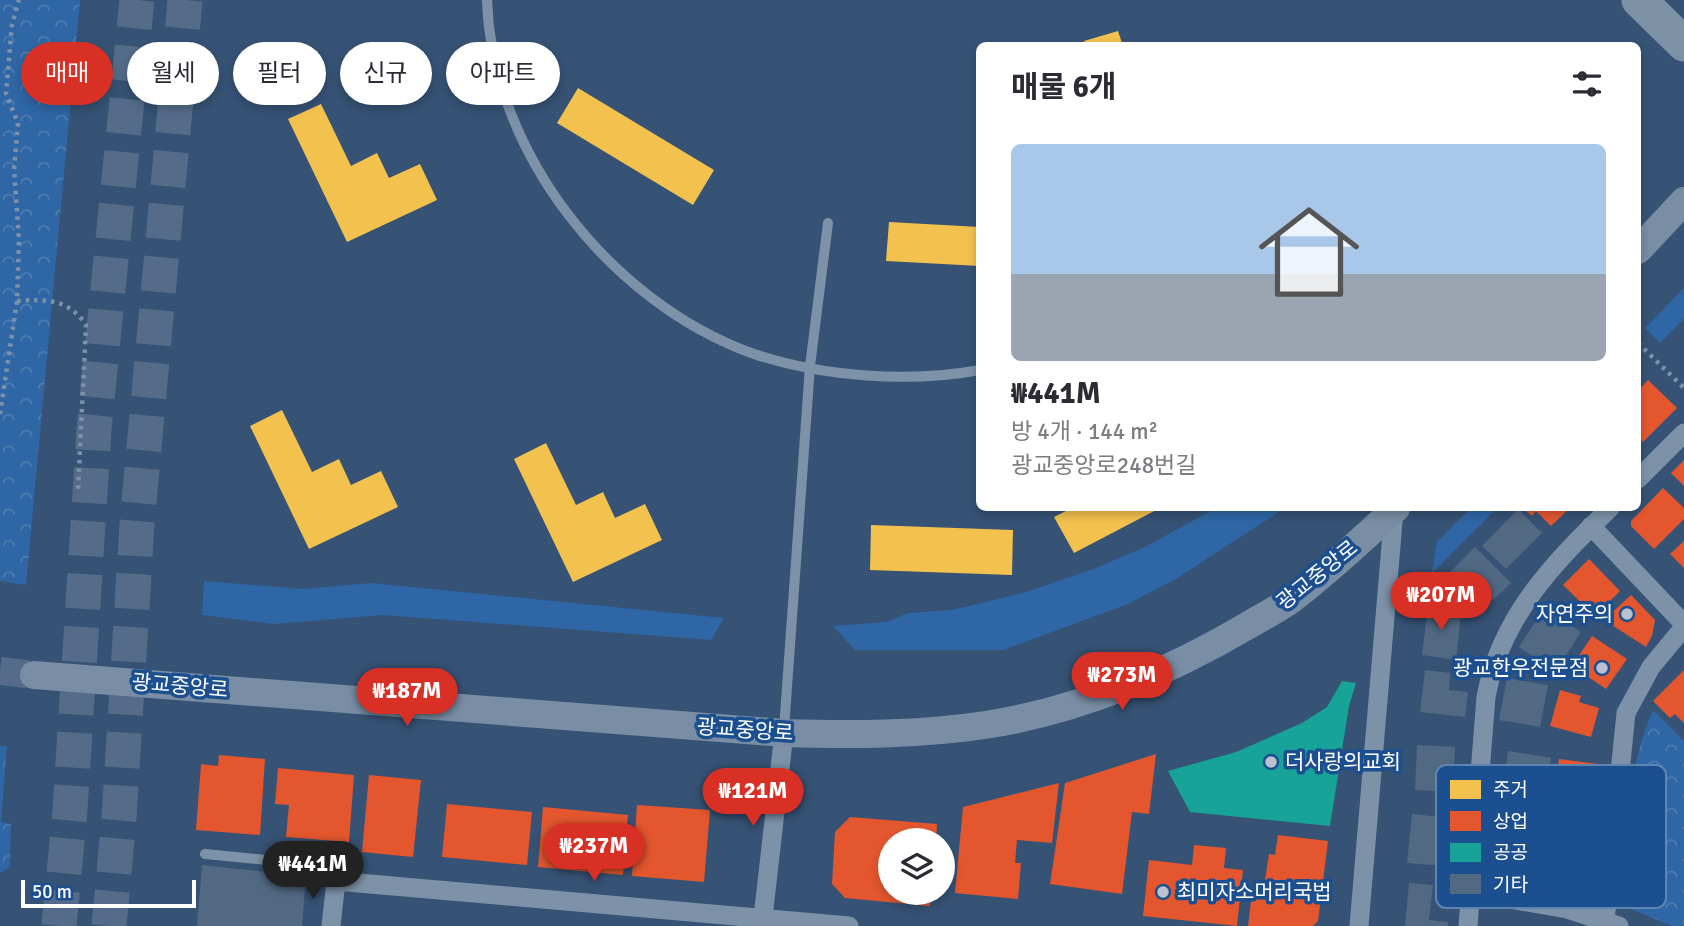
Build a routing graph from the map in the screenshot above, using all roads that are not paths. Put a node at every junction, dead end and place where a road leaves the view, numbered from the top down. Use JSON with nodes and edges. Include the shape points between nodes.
{"nodes":[{"id":1,"x":487,"y":0,"type":"edge"},
{"id":2,"x":1639,"y":0,"type":"edge"},
{"id":3,"x":1684,"y":44,"type":"edge"},
{"id":4,"x":1684,"y":201,"type":"edge"},
{"id":5,"x":828,"y":223,"type":"dead end"},
{"id":6,"x":1641,"y":247,"type":"edge"},
{"id":7,"x":810,"y":366,"type":"junction"},
{"id":8,"x":976,"y":371,"type":"edge"},
{"id":9,"x":1684,"y":433,"type":"edge"},
{"id":10,"x":1641,"y":476,"type":"edge"},
{"id":11,"x":1393,"y":511,"type":"edge"},
{"id":12,"x":1395,"y":511,"type":"edge"},
{"id":13,"x":1607,"y":511,"type":"edge"},
{"id":14,"x":1591,"y":526,"type":"junction"},
{"id":15,"x":1684,"y":626,"type":"edge"},
{"id":16,"x":34,"y":674,"type":"tunnel mouth"},
{"id":17,"x":784,"y":733,"type":"junction"},
{"id":18,"x":1481,"y":765,"type":"edge"},
{"id":19,"x":1623,"y":765,"type":"edge"},
{"id":20,"x":205,"y":854,"type":"dead end"},
{"id":21,"x":335,"y":881,"type":"junction"},
{"id":22,"x":1470,"y":908,"type":"edge"},
{"id":23,"x":1561,"y":908,"type":"edge"},
{"id":24,"x":763,"y":922,"type":"edge"},
{"id":25,"x":1612,"y":923,"type":"edge"},
{"id":26,"x":331,"y":926,"type":"edge"},
{"id":27,"x":849,"y":926,"type":"edge"},
{"id":28,"x":1359,"y":926,"type":"edge"},
{"id":29,"x":1468,"y":926,"type":"edge"}],
"edges":[{"from":1,"to":7,"type":"lane","via":[[501,89],[521,137],[548,186],[605,257],[655,300],[696,326],[754,354]]},
{"from":2,"to":3,"type":"highway"},
{"from":4,"to":6,"type":"main road"},
{"from":5,"to":7,"type":"lane"},
{"from":7,"to":8,"type":"lane","via":[[917,378]]},
{"from":7,"to":17,"type":"lane"},
{"from":9,"to":10,"type":"street"},
{"from":11,"to":17,"type":"main road","name":"광교중앙로","via":[[1290,600],[1212,646],[1115,689],[986,725],[883,736]]},
{"from":12,"to":28,"type":"street"},
{"from":13,"to":14,"type":"street"},
{"from":14,"to":15,"type":"street"},
{"from":14,"to":18,"type":"street","via":[[1530,594],[1492,664]]},
{"from":15,"to":19,"type":"street","via":[[1651,667],[1626,713]]},
{"from":16,"to":17,"type":"main road","name":"광교중앙로"},
{"from":17,"to":24,"type":"street"},
{"from":20,"to":21,"type":"lane","via":[[319,865]]},
{"from":21,"to":24,"type":"street"},
{"from":21,"to":26,"type":"street"},
{"from":22,"to":29,"type":"street"},
{"from":23,"to":25,"type":"street"},
{"from":24,"to":27,"type":"street"}]}
